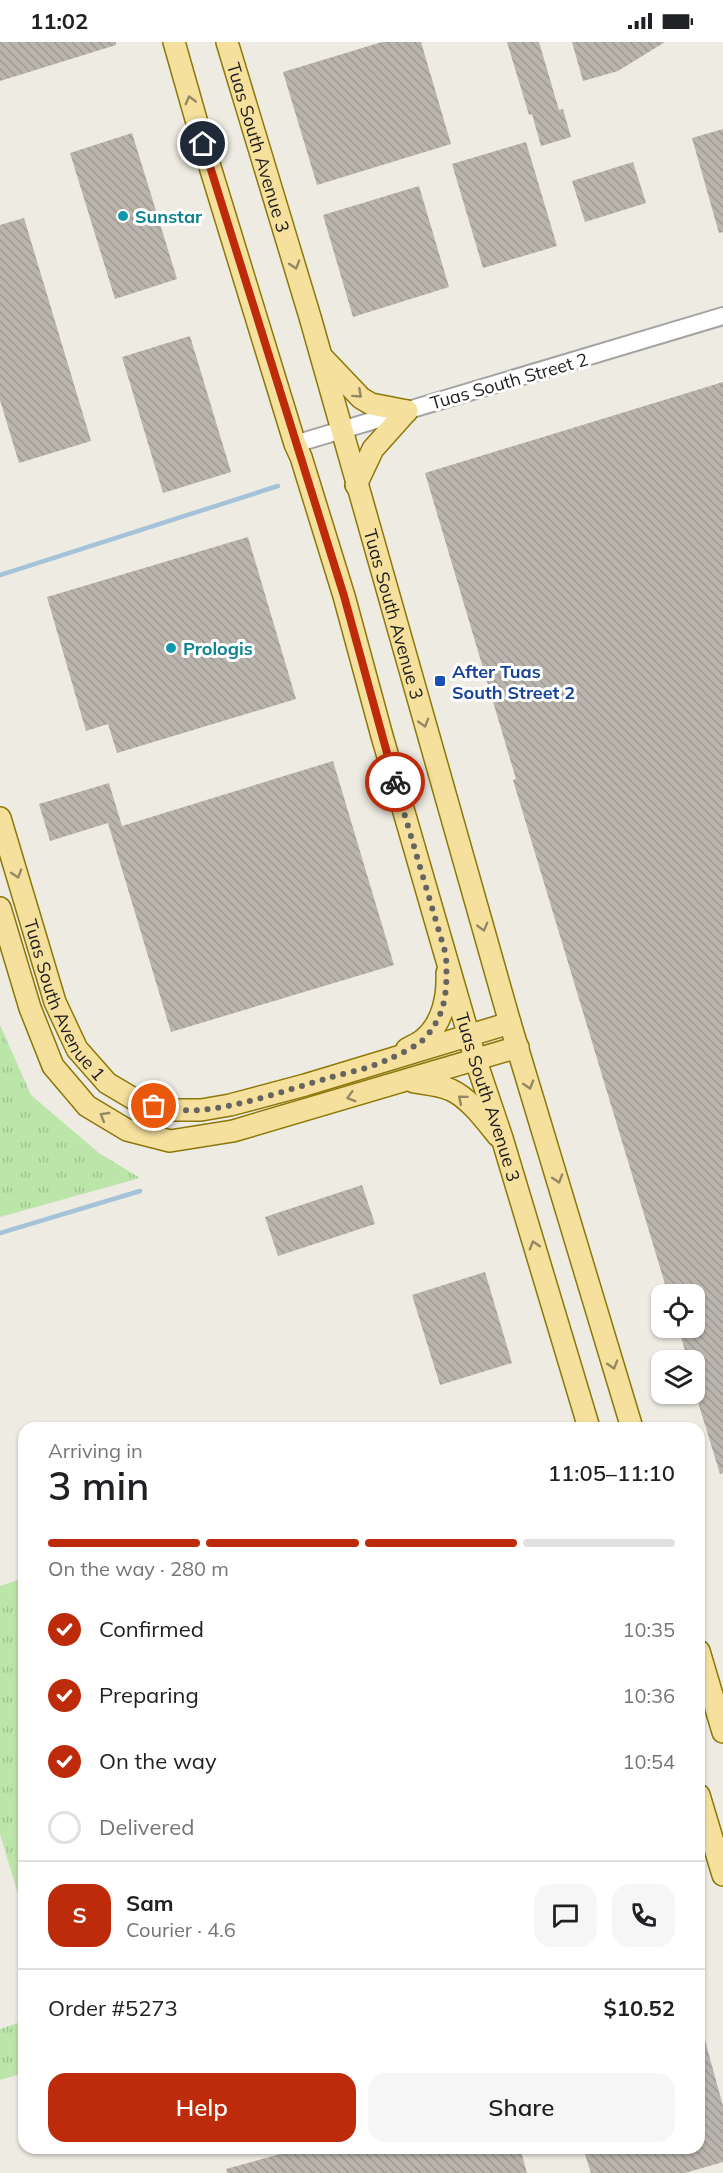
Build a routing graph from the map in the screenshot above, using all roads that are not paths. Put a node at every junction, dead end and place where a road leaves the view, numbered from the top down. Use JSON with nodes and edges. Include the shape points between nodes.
{"nodes":[{"id":1,"x":174,"y":42,"type":"edge"},
{"id":2,"x":227,"y":42,"type":"edge"},
{"id":3,"x":723,"y":316,"type":"edge"},
{"id":4,"x":321,"y":356,"type":"junction"},
{"id":5,"x":407,"y":411,"type":"junction"},
{"id":6,"x":341,"y":430,"type":"junction"},
{"id":7,"x":295,"y":444,"type":"junction"},
{"id":8,"x":356,"y":485,"type":"junction"},
{"id":9,"x":0,"y":818,"type":"edge"},
{"id":10,"x":0,"y":908,"type":"edge"},
{"id":11,"x":446,"y":955,"type":"junction"},
{"id":12,"x":510,"y":1023,"type":"junction"},
{"id":13,"x":470,"y":1037,"type":"junction"},
{"id":14,"x":518,"y":1047,"type":"junction"},
{"id":15,"x":386,"y":1061,"type":"junction"},
{"id":16,"x":476,"y":1061,"type":"junction"},
{"id":17,"x":408,"y":1081,"type":"junction"},
{"id":18,"x":502,"y":1141,"type":"junction"},
{"id":19,"x":587,"y":1422,"type":"edge"},
{"id":20,"x":630,"y":1422,"type":"edge"},
{"id":21,"x":705,"y":1671,"type":"edge"},
{"id":22,"x":723,"y":1732,"type":"edge"},
{"id":23,"x":705,"y":1815,"type":"edge"},
{"id":24,"x":723,"y":1875,"type":"edge"}],
"edges":[{"from":7,"to":1,"type":"main road","name":"Tuas South Avenue 3","one_way":true},
{"from":2,"to":4,"type":"main road","name":"Tuas South Avenue 3","one_way":true},
{"from":3,"to":5,"type":"street","name":"Tuas South Street 2"},
{"from":4,"to":5,"type":"main road","one_way":true,"via":[[361,398],[371,404]]},
{"from":4,"to":6,"type":"main road","name":"Tuas South Avenue 3"},
{"from":5,"to":6,"type":"street","name":"Tuas South Street 2"},
{"from":5,"to":8,"type":"main road","via":[[367,458]]},
{"from":6,"to":7,"type":"street","name":"Tuas South Street 2"},
{"from":6,"to":8,"type":"main road","name":"Tuas South Avenue 3"},
{"from":7,"to":11,"type":"main road","name":"Tuas South Avenue 3","via":[[344,596]]},
{"from":8,"to":12,"type":"main road","name":"Tuas South Avenue 3","one_way":true},
{"from":9,"to":15,"type":"main road","name":"Tuas South Avenue 1","one_way":true,"via":[[55,1002],[77,1049],[107,1083],[139,1102],[170,1110],[201,1110]]},
{"from":17,"to":10,"type":"main road","name":"Tuas South Avenue 1","one_way":true,"via":[[234,1131],[170,1141],[127,1130],[87,1106],[53,1066],[30,1008]]},
{"from":11,"to":13,"type":"main road","name":"Tuas South Avenue 3"},
{"from":11,"to":15,"type":"main road","via":[[447,984],[441,1017],[424,1039]]},
{"from":12,"to":13,"type":"main road","name":"Tuas South Avenue 1"},
{"from":12,"to":14,"type":"main road","name":"Tuas South Avenue 3"},
{"from":13,"to":15,"type":"main road","name":"Tuas South Avenue 1"},
{"from":13,"to":16,"type":"main road","name":"Tuas South Avenue 3"},
{"from":14,"to":16,"type":"main road","name":"Tuas South Avenue 1"},
{"from":14,"to":20,"type":"main road","name":"Tuas South Avenue 3","one_way":true},
{"from":16,"to":17,"type":"main road","name":"Tuas South Avenue 1"},
{"from":16,"to":18,"type":"main road","name":"Tuas South Avenue 3"},
{"from":18,"to":17,"type":"main road","one_way":true,"via":[[452,1090]]},
{"from":19,"to":18,"type":"main road","name":"Tuas South Avenue 3","one_way":true},
{"from":21,"to":22,"type":"main road"},
{"from":23,"to":24,"type":"main road"}]}
